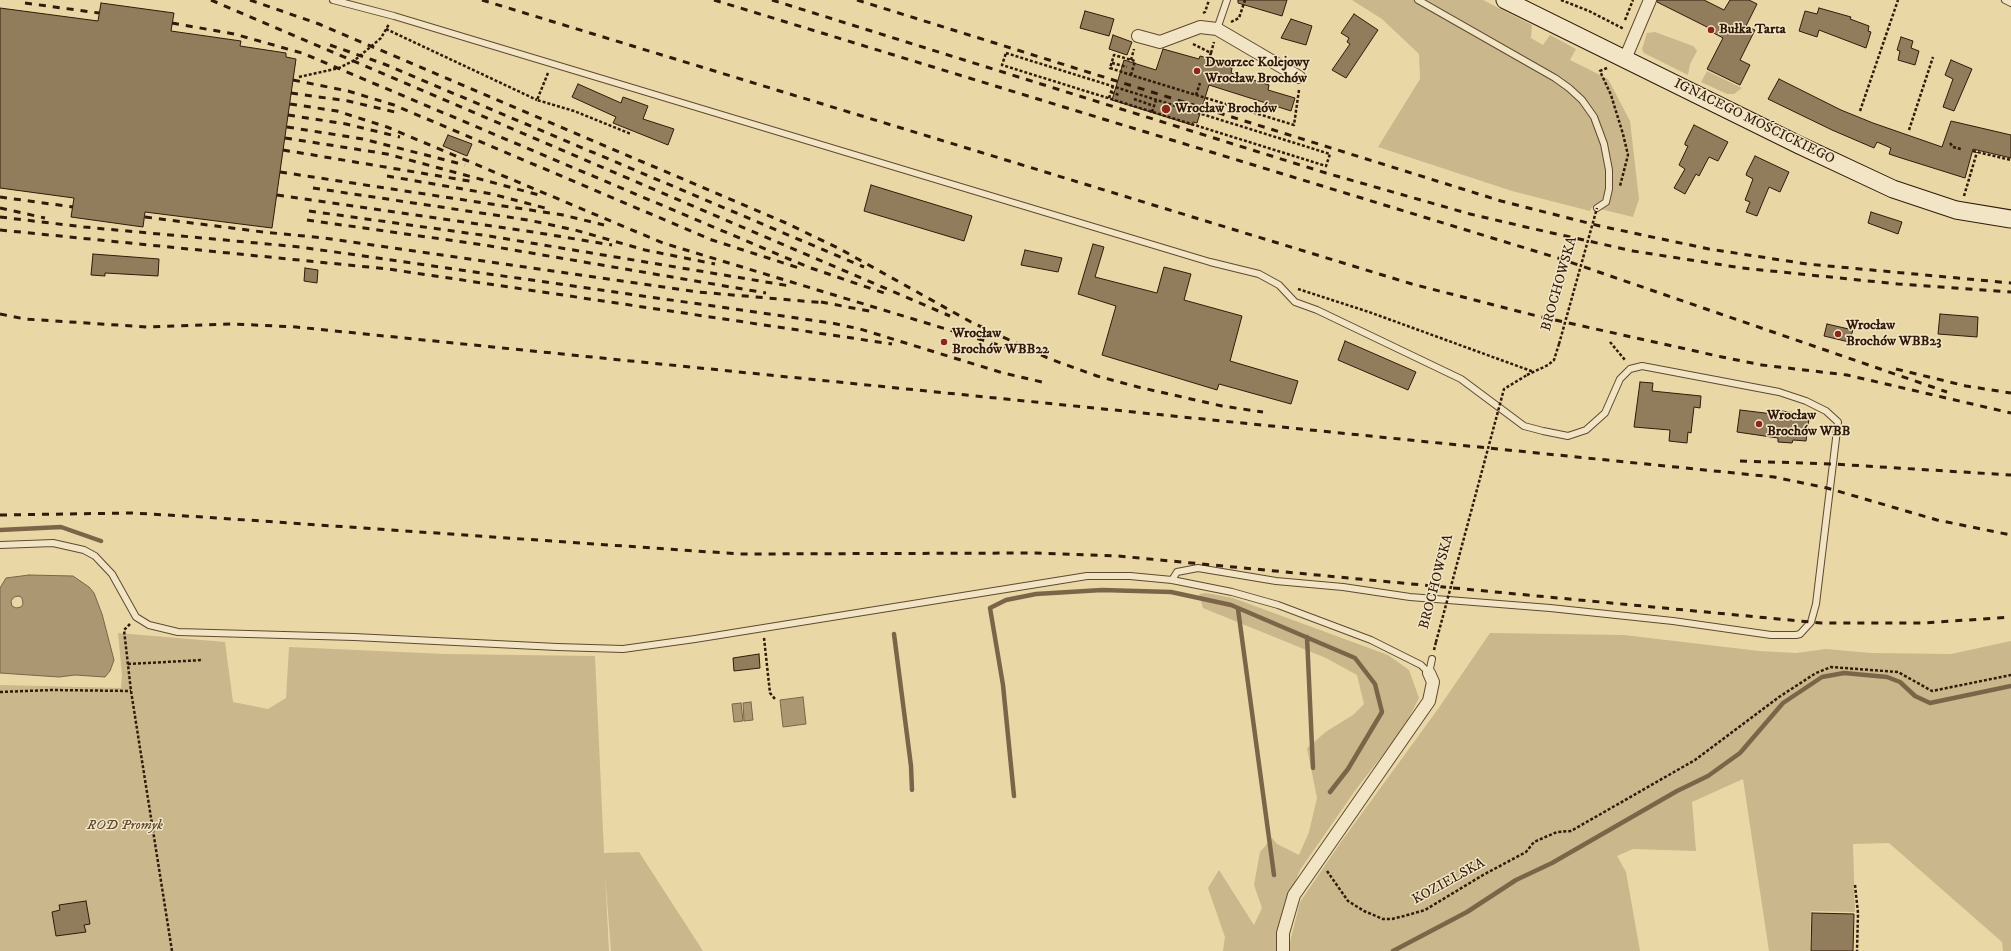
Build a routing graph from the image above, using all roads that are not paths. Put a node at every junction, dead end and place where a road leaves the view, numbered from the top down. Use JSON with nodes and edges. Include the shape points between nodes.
{"nodes":[{"id":1,"x":333,"y":0,"type":"edge"},
{"id":2,"x":1227,"y":0,"type":"edge"},
{"id":3,"x":1418,"y":0,"type":"edge"},
{"id":4,"x":1505,"y":0,"type":"edge"},
{"id":5,"x":1650,"y":0,"type":"edge"},
{"id":6,"x":2005,"y":0,"type":"edge"},
{"id":7,"x":2011,"y":3,"type":"edge"},
{"id":8,"x":1217,"y":29,"type":"junction"},
{"id":9,"x":1138,"y":36,"type":"dead end"},
{"id":10,"x":1620,"y":57,"type":"junction"},
{"id":11,"x":1299,"y":77,"type":"road end"},
{"id":12,"x":1597,"y":208,"type":"road end"},
{"id":13,"x":2011,"y":219,"type":"edge"},
{"id":14,"x":0,"y":545,"type":"edge"},
{"id":15,"x":1172,"y":580,"type":"junction"},
{"id":16,"x":1432,"y":659,"type":"dead end"},
{"id":17,"x":1429,"y":673,"type":"junction"},
{"id":18,"x":1283,"y":951,"type":"edge"}],
"edges":[{"from":1,"to":15,"type":"lane","via":[[1259,274],[1279,285],[1295,302],[1317,310],[1461,379],[1524,426],[1568,436],[1586,430],[1605,413],[1620,379],[1630,369],[1642,366],[1779,392],[1826,411],[1838,422],[1816,604],[1811,622],[1800,634],[1771,635],[1673,621],[1550,608],[1410,597],[1343,586],[1276,581],[1198,568],[1177,572]]},
{"from":2,"to":8,"type":"lane"},
{"from":3,"to":12,"type":"lane","via":[[1555,78],[1582,100],[1594,117],[1604,144],[1609,170],[1606,202]]},
{"from":4,"to":10,"type":"street","name":"IGNACEGO MOŚCICKIEGO"},
{"from":5,"to":10,"type":"street","via":[[1636,34]]},
{"from":6,"to":7,"type":"lane"},
{"from":8,"to":9,"type":"street","via":[[1200,27],[1160,42]]},
{"from":8,"to":11,"type":"street"},
{"from":10,"to":13,"type":"street","name":"IGNACEGO MOŚCICKIEGO","via":[[1893,189],[1956,210]]},
{"from":14,"to":15,"type":"lane","via":[[53,543],[84,550],[95,556],[112,574],[136,617],[149,625],[178,632],[623,648],[1087,576],[1130,576]]},
{"from":15,"to":17,"type":"lane","via":[[1232,592],[1285,607],[1371,640],[1420,665]]},
{"from":16,"to":17,"type":"lane"},
{"from":17,"to":18,"type":"street","via":[[1433,682],[1429,701],[1294,895],[1283,933]]}]}
